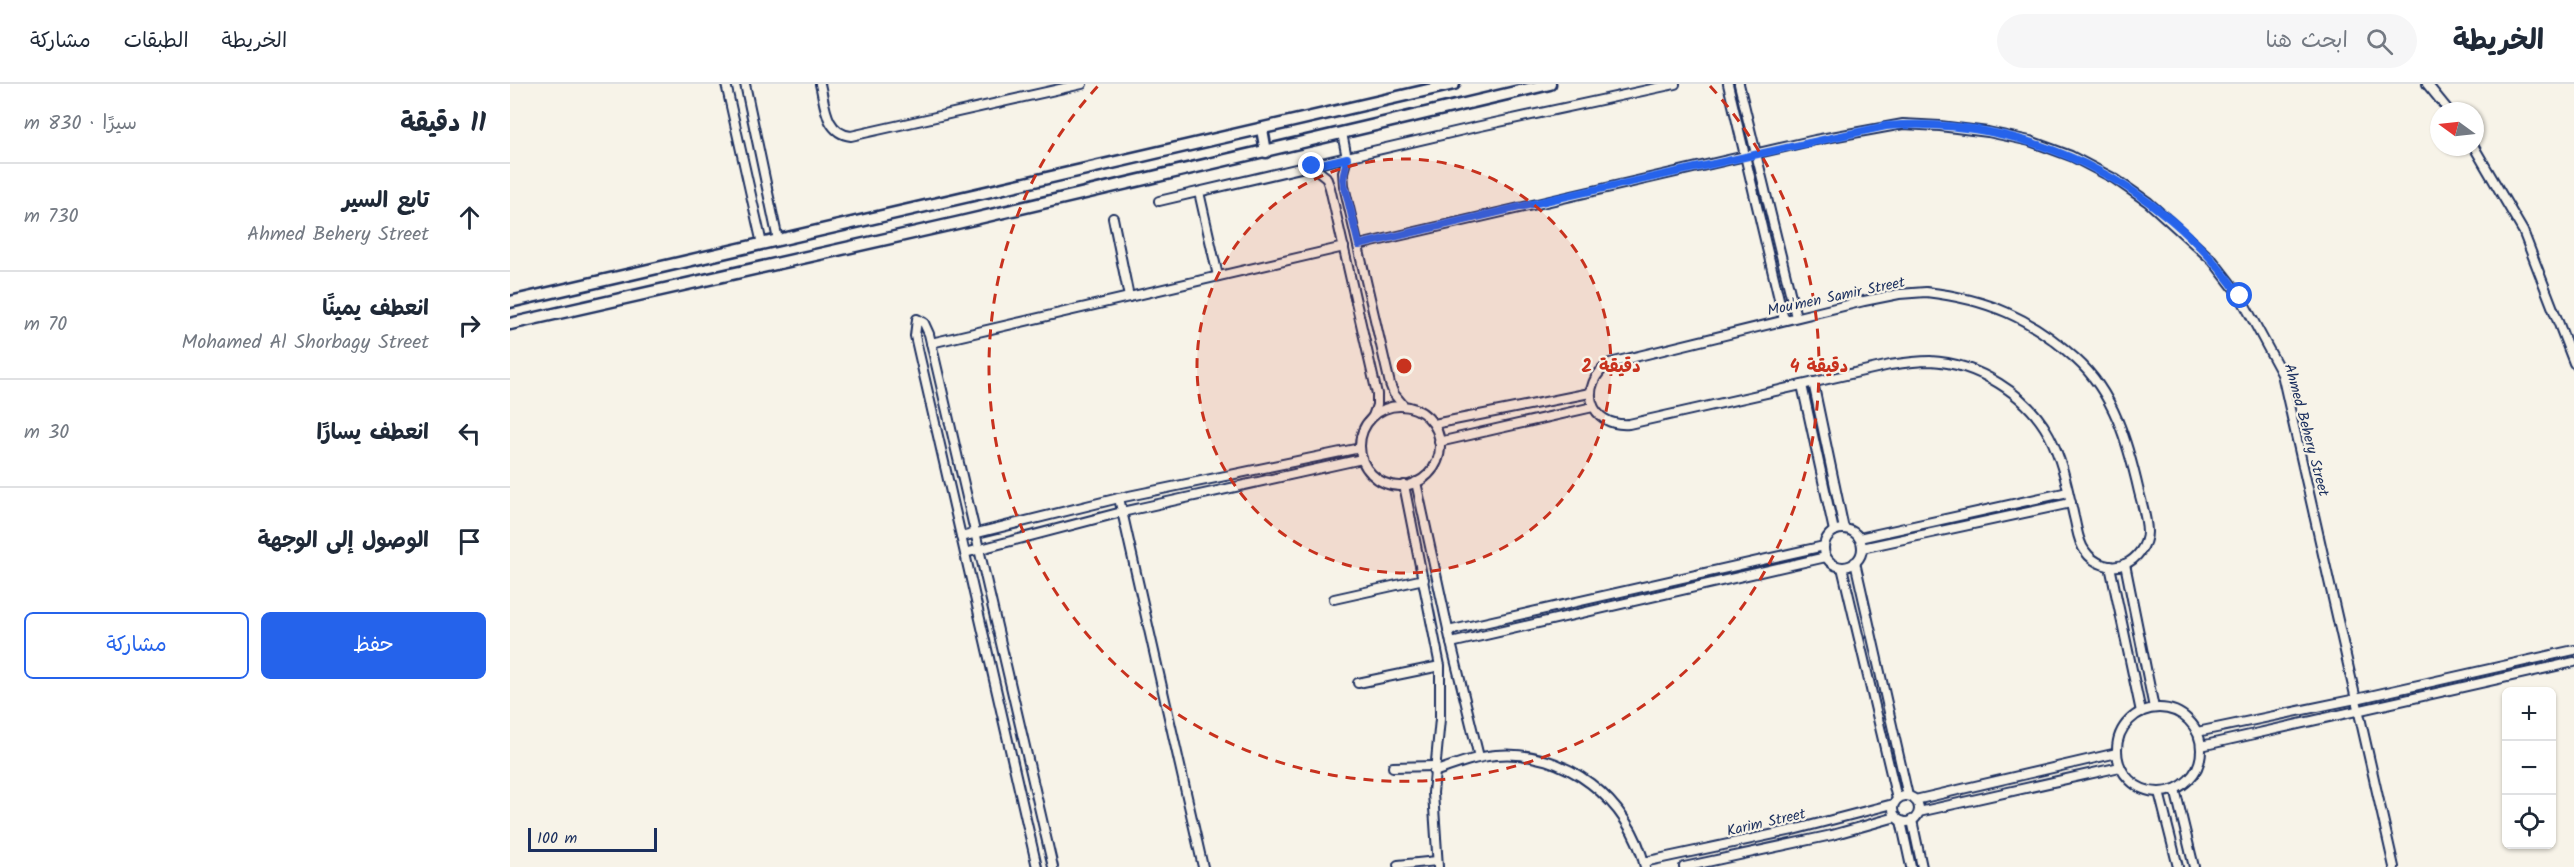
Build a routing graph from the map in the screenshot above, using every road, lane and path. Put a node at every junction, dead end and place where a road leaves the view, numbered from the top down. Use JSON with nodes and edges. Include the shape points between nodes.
{"nodes":[{"id":1,"x":726,"y":84,"type":"edge"},
{"id":2,"x":745,"y":84,"type":"edge"},
{"id":3,"x":820,"y":84,"type":"edge"},
{"id":4,"x":1082,"y":84,"type":"edge"},
{"id":5,"x":1454,"y":84,"type":"edge"},
{"id":6,"x":1550,"y":84,"type":"edge"},
{"id":7,"x":1675,"y":84,"type":"edge"},
{"id":8,"x":1728,"y":84,"type":"edge"},
{"id":9,"x":1739,"y":84,"type":"edge"},
{"id":10,"x":2427,"y":84,"type":"edge"},
{"id":11,"x":1441,"y":86,"type":"edge"},
{"id":12,"x":1427,"y":87,"type":"edge"},
{"id":13,"x":2442,"y":102,"type":"edge"},
{"id":14,"x":1262,"y":129,"type":"junction"},
{"id":15,"x":1342,"y":133,"type":"junction"},
{"id":16,"x":1266,"y":152,"type":"junction"},
{"id":17,"x":1756,"y":154,"type":"junction"},
{"id":18,"x":1745,"y":156,"type":"junction"},
{"id":19,"x":2479,"y":156,"type":"edge"},
{"id":20,"x":1347,"y":158,"type":"junction"},
{"id":21,"x":1312,"y":166,"type":"junction"},
{"id":22,"x":1199,"y":192,"type":"junction"},
{"id":23,"x":1159,"y":201,"type":"dead end"},
{"id":24,"x":952,"y":202,"type":"junction"},
{"id":25,"x":1113,"y":218,"type":"dead end"},
{"id":26,"x":957,"y":223,"type":"junction"},
{"id":27,"x":778,"y":240,"type":"junction"},
{"id":28,"x":762,"y":244,"type":"junction"},
{"id":29,"x":1359,"y":245,"type":"junction"},
{"id":30,"x":1344,"y":247,"type":"junction"},
{"id":31,"x":1218,"y":276,"type":"junction"},
{"id":32,"x":601,"y":280,"type":"junction"},
{"id":33,"x":1129,"y":297,"type":"junction"},
{"id":34,"x":510,"y":302,"type":"edge"},
{"id":35,"x":606,"y":302,"type":"junction"},
{"id":36,"x":1796,"y":317,"type":"junction"},
{"id":37,"x":1784,"y":320,"type":"junction"},
{"id":38,"x":510,"y":324,"type":"edge"},
{"id":39,"x":932,"y":343,"type":"junction"},
{"id":40,"x":2574,"y":363,"type":"edge"},
{"id":41,"x":1813,"y":382,"type":"junction"},
{"id":42,"x":1802,"y":385,"type":"junction"},
{"id":43,"x":1590,"y":393,"type":"junction"},
{"id":44,"x":1404,"y":406,"type":"junction"},
{"id":45,"x":1593,"y":407,"type":"junction"},
{"id":46,"x":1373,"y":416,"type":"junction"},
{"id":47,"x":1434,"y":424,"type":"junction"},
{"id":48,"x":1439,"y":442,"type":"junction"},
{"id":49,"x":1360,"y":448,"type":"junction"},
{"id":50,"x":1362,"y":459,"type":"junction"},
{"id":51,"x":1416,"y":482,"type":"junction"},
{"id":52,"x":1404,"y":485,"type":"junction"},
{"id":53,"x":2068,"y":492,"type":"junction"},
{"id":54,"x":1119,"y":498,"type":"junction"},
{"id":55,"x":2071,"y":503,"type":"junction"},
{"id":56,"x":1122,"y":512,"type":"junction"},
{"id":57,"x":1844,"y":529,"type":"junction"},
{"id":58,"x":1834,"y":531,"type":"junction"},
{"id":59,"x":975,"y":534,"type":"junction"},
{"id":60,"x":962,"y":537,"type":"junction"},
{"id":61,"x":1859,"y":538,"type":"junction"},
{"id":62,"x":1824,"y":546,"type":"junction"},
{"id":63,"x":1862,"y":548,"type":"junction"},
{"id":64,"x":979,"y":549,"type":"junction"},
{"id":65,"x":965,"y":553,"type":"junction"},
{"id":66,"x":1826,"y":557,"type":"junction"},
{"id":67,"x":1855,"y":562,"type":"junction"},
{"id":68,"x":2126,"y":564,"type":"junction"},
{"id":69,"x":2110,"y":566,"type":"junction"},
{"id":70,"x":1842,"y":567,"type":"junction"},
{"id":71,"x":1424,"y":579,"type":"junction"},
{"id":72,"x":1334,"y":599,"type":"dead end"},
{"id":73,"x":1448,"y":631,"type":"junction"},
{"id":74,"x":1451,"y":643,"type":"junction"},
{"id":75,"x":2574,"y":650,"type":"edge"},
{"id":76,"x":2574,"y":662,"type":"edge"},
{"id":77,"x":1440,"y":666,"type":"junction"},
{"id":78,"x":1358,"y":682,"type":"dead end"},
{"id":79,"x":2356,"y":699,"type":"junction"},
{"id":80,"x":2154,"y":708,"type":"junction"},
{"id":81,"x":2141,"y":712,"type":"junction"},
{"id":82,"x":2359,"y":712,"type":"junction"},
{"id":83,"x":2197,"y":732,"type":"junction"},
{"id":84,"x":2201,"y":746,"type":"junction"},
{"id":85,"x":2117,"y":753,"type":"junction"},
{"id":86,"x":1479,"y":757,"type":"junction"},
{"id":87,"x":1393,"y":767,"type":"dead end"},
{"id":88,"x":2120,"y":767,"type":"junction"},
{"id":89,"x":1434,"y":769,"type":"junction"},
{"id":90,"x":2175,"y":789,"type":"junction"},
{"id":91,"x":2159,"y":792,"type":"junction"},
{"id":92,"x":1912,"y":798,"type":"junction"},
{"id":93,"x":1895,"y":802,"type":"junction"},
{"id":94,"x":1919,"y":812,"type":"junction"},
{"id":95,"x":1898,"y":819,"type":"junction"},
{"id":96,"x":1912,"y":820,"type":"junction"},
{"id":97,"x":1712,"y":848,"type":"junction"},
{"id":98,"x":1715,"y":861,"type":"junction"},
{"id":99,"x":1438,"y":864,"type":"edge"},
{"id":100,"x":1398,"y":865,"type":"dead end"},
{"id":101,"x":1645,"y":865,"type":"edge"},
{"id":102,"x":1036,"y":867,"type":"edge"},
{"id":103,"x":1053,"y":867,"type":"edge"},
{"id":104,"x":1203,"y":867,"type":"edge"},
{"id":105,"x":1684,"y":867,"type":"edge"},
{"id":106,"x":1911,"y":867,"type":"edge"},
{"id":107,"x":1922,"y":867,"type":"edge"},
{"id":108,"x":2178,"y":867,"type":"edge"},
{"id":109,"x":2194,"y":867,"type":"edge"},
{"id":110,"x":2394,"y":867,"type":"edge"}],
"edges":[{"from":1,"to":28,"type":"street"},
{"from":2,"to":27,"type":"street"},
{"from":3,"to":4,"type":"street","via":[[831,126],[851,135]]},
{"from":5,"to":11,"type":"street"},
{"from":6,"to":15,"type":"street"},
{"from":7,"to":20,"type":"street"},
{"from":8,"to":18,"type":"street"},
{"from":9,"to":17,"type":"street"},
{"from":10,"to":13,"type":"street"},
{"from":11,"to":12,"type":"street"},
{"from":12,"to":14,"type":"street"},
{"from":14,"to":16,"type":"street"},
{"from":14,"to":24,"type":"street"},
{"from":15,"to":16,"type":"street"},
{"from":15,"to":20,"type":"street"},
{"from":16,"to":26,"type":"street"},
{"from":17,"to":18,"type":"street","name":"Ahmed Behery Street"},
{"from":17,"to":36,"type":"street"},
{"from":17,"to":79,"type":"street","name":"Ahmed Behery Street","via":[[1886,126],[1940,126],[1988,132],[2030,141],[2071,156],[2115,179],[2177,226],[2229,279],[2282,374]]},
{"from":18,"to":29,"type":"street","name":"Ahmed Behery Street"},
{"from":18,"to":37,"type":"street"},
{"from":19,"to":40,"type":"street","via":[[2523,231]]},
{"from":20,"to":21,"type":"street"},
{"from":20,"to":29,"type":"street","via":[[1343,179]]},
{"from":21,"to":22,"type":"street"},
{"from":21,"to":30,"type":"street","via":[[1328,182]]},
{"from":22,"to":23,"type":"street"},
{"from":22,"to":31,"type":"street"},
{"from":24,"to":26,"type":"street"},
{"from":24,"to":27,"type":"street"},
{"from":25,"to":33,"type":"street"},
{"from":26,"to":35,"type":"street"},
{"from":27,"to":28,"type":"street"},
{"from":28,"to":32,"type":"street"},
{"from":29,"to":44,"type":"street","via":[[1390,384]]},
{"from":30,"to":31,"type":"street"},
{"from":30,"to":46,"type":"street","via":[[1377,394]]},
{"from":31,"to":33,"type":"street"},
{"from":32,"to":34,"type":"street"},
{"from":32,"to":35,"type":"street"},
{"from":33,"to":39,"type":"street"},
{"from":35,"to":38,"type":"street"},
{"from":36,"to":37,"type":"street","name":"Mou'men Samir Street"},
{"from":36,"to":68,"type":"street","name":"Mou'men Samir Street","via":[[1899,294],[1926,292],[1980,301],[2006,311],[2058,343],[2091,375],[2125,439],[2147,532],[2141,551]]},
{"from":37,"to":43,"type":"street","name":"Mou'men Samir Street","via":[[1610,363],[1597,375]]},
{"from":39,"to":59,"type":"street"},
{"from":39,"to":60,"type":"street","via":[[927,328],[917,319],[915,336]]},
{"from":41,"to":42,"type":"street"},
{"from":41,"to":53,"type":"street","via":[[1909,362],[1940,362],[1977,372],[2012,393],[2039,421],[2049,435]]},
{"from":41,"to":57,"type":"street"},
{"from":42,"to":45,"type":"street","via":[[1629,424],[1608,422]]},
{"from":42,"to":58,"type":"street"},
{"from":43,"to":45,"type":"street"},
{"from":43,"to":47,"type":"street"},
{"from":44,"to":46,"type":"street","via":[[1388,408]]},
{"from":44,"to":47,"type":"street","via":[[1421,412]]},
{"from":45,"to":48,"type":"street"},
{"from":46,"to":49,"type":"street","via":[[1363,431]]},
{"from":47,"to":48,"type":"street"},
{"from":48,"to":51,"type":"street","via":[[1434,466]]},
{"from":49,"to":50,"type":"street"},
{"from":49,"to":54,"type":"street"},
{"from":50,"to":52,"type":"street","via":[[1374,476],[1393,485]]},
{"from":50,"to":56,"type":"street"},
{"from":51,"to":52,"type":"street"},
{"from":51,"to":73,"type":"street"},
{"from":52,"to":71,"type":"street"},
{"from":53,"to":55,"type":"street"},
{"from":53,"to":61,"type":"street"},
{"from":54,"to":56,"type":"street"},
{"from":54,"to":59,"type":"street"},
{"from":55,"to":63,"type":"street"},
{"from":55,"to":69,"type":"street","via":[[2084,550],[2100,564]]},
{"from":56,"to":64,"type":"street"},
{"from":56,"to":104,"type":"street"},
{"from":57,"to":58,"type":"street"},
{"from":57,"to":61,"type":"street"},
{"from":58,"to":62,"type":"street"},
{"from":59,"to":60,"type":"street"},
{"from":59,"to":64,"type":"street"},
{"from":60,"to":65,"type":"street"},
{"from":61,"to":63,"type":"street"},
{"from":62,"to":66,"type":"street"},
{"from":62,"to":73,"type":"street"},
{"from":63,"to":67,"type":"street"},
{"from":64,"to":65,"type":"street"},
{"from":64,"to":103,"type":"street"},
{"from":65,"to":102,"type":"street"},
{"from":66,"to":70,"type":"street"},
{"from":66,"to":74,"type":"street"},
{"from":67,"to":70,"type":"street"},
{"from":67,"to":92,"type":"street"},
{"from":68,"to":69,"type":"street"},
{"from":68,"to":80,"type":"street"},
{"from":69,"to":81,"type":"street"},
{"from":70,"to":93,"type":"street"},
{"from":71,"to":72,"type":"street"},
{"from":71,"to":77,"type":"street"},
{"from":73,"to":74,"type":"street"},
{"from":74,"to":86,"type":"street"},
{"from":75,"to":79,"type":"street"},
{"from":76,"to":82,"type":"street"},
{"from":77,"to":78,"type":"street"},
{"from":77,"to":89,"type":"street","via":[[1440,719]]},
{"from":79,"to":82,"type":"street","name":"Ahmed Behery Street"},
{"from":79,"to":83,"type":"street"},
{"from":80,"to":81,"type":"street"},
{"from":80,"to":83,"type":"street","via":[[2179,713]]},
{"from":81,"to":85,"type":"street","via":[[2122,729]]},
{"from":82,"to":84,"type":"street"},
{"from":82,"to":110,"type":"street","name":"Ahmed Behery Street"},
{"from":83,"to":84,"type":"street"},
{"from":84,"to":90,"type":"street","via":[[2192,777]]},
{"from":85,"to":88,"type":"street"},
{"from":85,"to":92,"type":"street","name":"Karim Street"},
{"from":86,"to":89,"type":"street"},
{"from":86,"to":101,"type":"street","via":[[1537,758],[1590,783],[1605,795],[1629,826]]},
{"from":87,"to":89,"type":"street"},
{"from":88,"to":91,"type":"street","via":[[2136,786]]},
{"from":88,"to":94,"type":"street"},
{"from":89,"to":99,"type":"street"},
{"from":90,"to":91,"type":"street"},
{"from":90,"to":109,"type":"street"},
{"from":91,"to":108,"type":"street"},
{"from":92,"to":93,"type":"street","name":"Karim Street"},
{"from":92,"to":94,"type":"street"},
{"from":93,"to":95,"type":"street"},
{"from":93,"to":97,"type":"street","name":"Karim Street"},
{"from":94,"to":96,"type":"street"},
{"from":95,"to":96,"type":"street","name":"Karim Street"},
{"from":95,"to":98,"type":"street","name":"Karim Street"},
{"from":95,"to":106,"type":"street"},
{"from":96,"to":107,"type":"street"},
{"from":97,"to":98,"type":"street"},
{"from":97,"to":101,"type":"street","name":"Karim Street"},
{"from":98,"to":105,"type":"street","name":"Karim Street"},
{"from":99,"to":100,"type":"street"}]}
